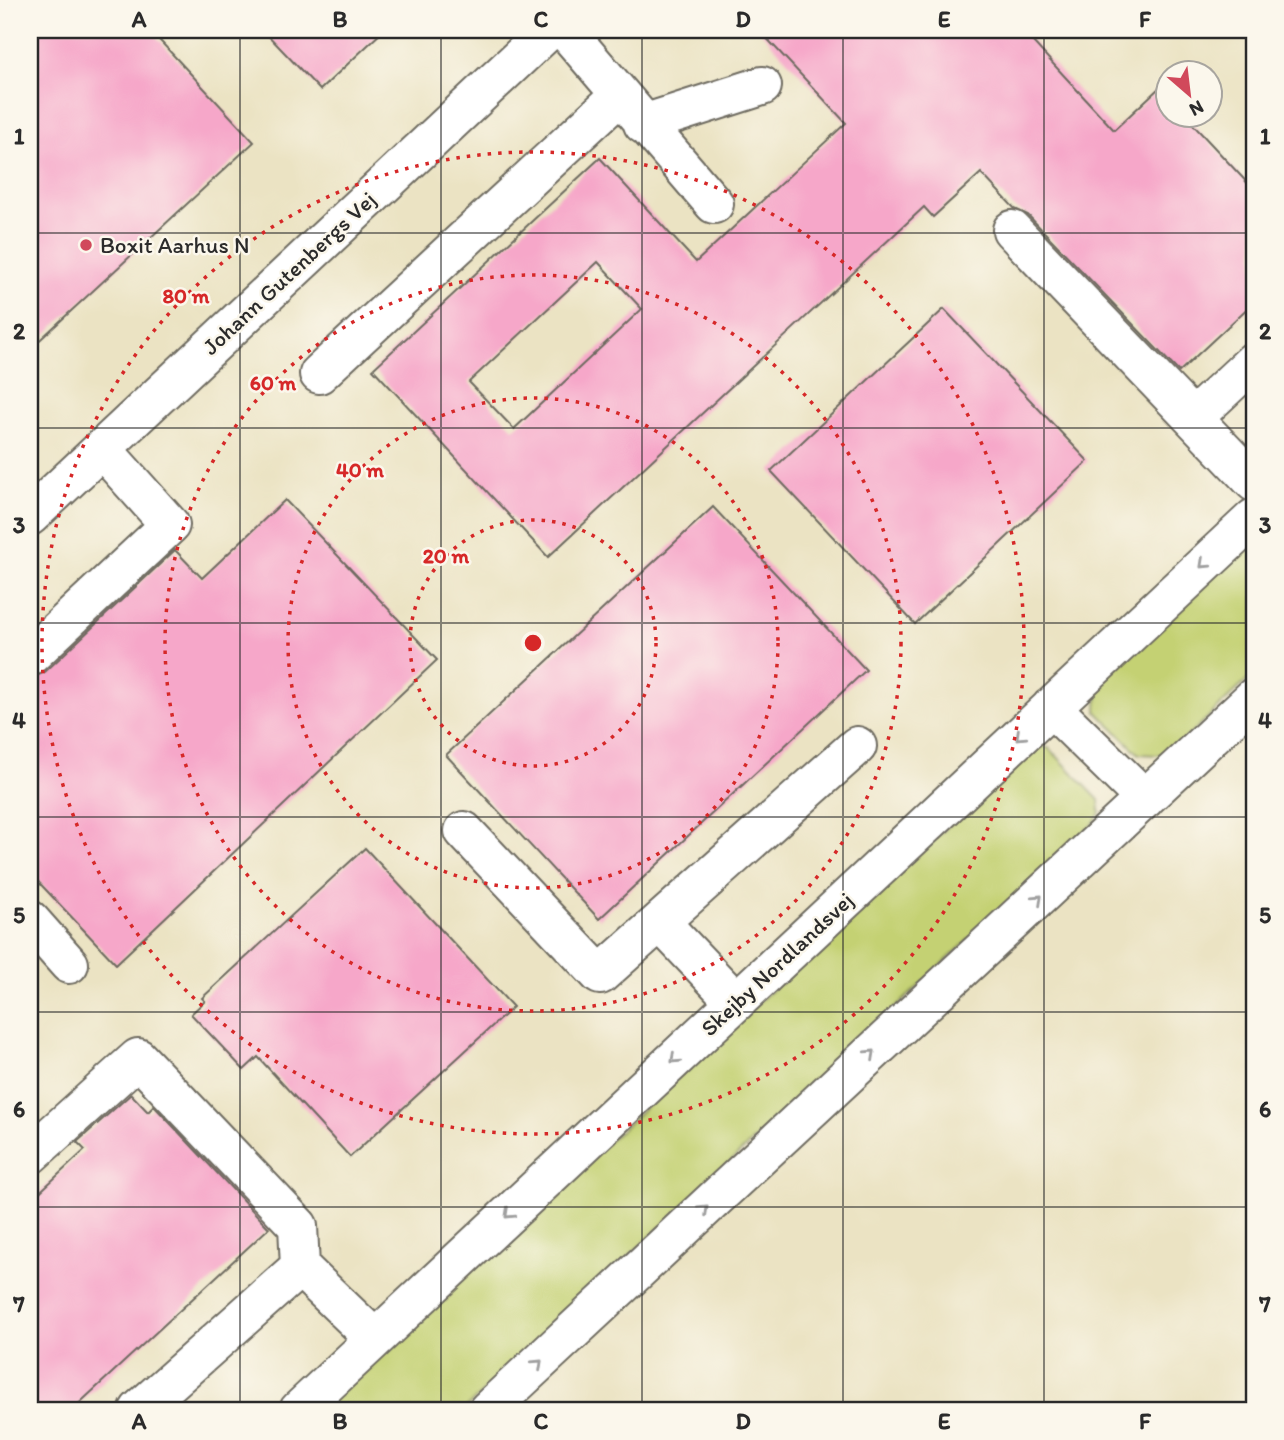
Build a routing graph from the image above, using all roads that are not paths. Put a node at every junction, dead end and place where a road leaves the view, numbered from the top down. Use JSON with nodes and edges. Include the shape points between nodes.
{"nodes":[{"id":1,"x":549,"y":30,"type":"edge"},
{"id":2,"x":565,"y":30,"type":"edge"},
{"id":3,"x":762,"y":86,"type":"dead end"},
{"id":4,"x":631,"y":110,"type":"junction"},
{"id":5,"x":714,"y":204,"type":"dead end"},
{"id":6,"x":1012,"y":230,"type":"dead end"},
{"id":7,"x":1254,"y":361,"type":"edge"},
{"id":8,"x":319,"y":374,"type":"dead end"},
{"id":9,"x":1193,"y":418,"type":"junction"},
{"id":10,"x":102,"y":449,"type":"junction"},
{"id":11,"x":1254,"y":482,"type":"edge"},
{"id":12,"x":30,"y":516,"type":"edge"},
{"id":13,"x":1254,"y":517,"type":"edge"},
{"id":14,"x":30,"y":656,"type":"edge"},
{"id":15,"x":1254,"y":697,"type":"edge"},
{"id":16,"x":1051,"y":708,"type":"junction"},
{"id":17,"x":857,"y":746,"type":"dead end"},
{"id":18,"x":1145,"y":799,"type":"junction"},
{"id":19,"x":464,"y":831,"type":"dead end"},
{"id":20,"x":30,"y":920,"type":"edge"},
{"id":21,"x":660,"y":922,"type":"junction"},
{"id":22,"x":69,"y":964,"type":"dead end"},
{"id":23,"x":736,"y":1002,"type":"junction"},
{"id":24,"x":30,"y":1155,"type":"edge"},
{"id":25,"x":300,"y":1267,"type":"junction"},
{"id":26,"x":375,"y":1339,"type":"junction"},
{"id":27,"x":144,"y":1409,"type":"edge"},
{"id":28,"x":299,"y":1410,"type":"edge"},
{"id":29,"x":488,"y":1410,"type":"edge"}],
"edges":[{"from":1,"to":10,"type":"street","name":"Johann Gutenbergs Vej"},
{"from":2,"to":4,"type":"street"},
{"from":3,"to":4,"type":"street"},
{"from":4,"to":5,"type":"street"},
{"from":4,"to":8,"type":"street"},
{"from":6,"to":9,"type":"street"},
{"from":7,"to":9,"type":"street"},
{"from":9,"to":11,"type":"street"},
{"from":10,"to":12,"type":"street","name":"Johann Gutenbergs Vej"},
{"from":10,"to":14,"type":"street","via":[[170,525]]},
{"from":13,"to":16,"type":"street","name":"Skejby Nordlandsvej","one_way":true},
{"from":15,"to":18,"type":"street"},
{"from":16,"to":18,"type":"street"},
{"from":16,"to":23,"type":"street","name":"Skejby Nordlandsvej","one_way":true},
{"from":17,"to":21,"type":"street"},
{"from":29,"to":18,"type":"street","one_way":true},
{"from":19,"to":21,"type":"street","via":[[600,975]]},
{"from":20,"to":22,"type":"street"},
{"from":21,"to":23,"type":"street"},
{"from":23,"to":26,"type":"street","name":"Skejby Nordlandsvej","one_way":true},
{"from":24,"to":25,"type":"street","via":[[138,1058],[298,1226]]},
{"from":25,"to":26,"type":"street"},
{"from":25,"to":27,"type":"street"},
{"from":26,"to":28,"type":"street","name":"Skejby Nordlandsvej"}]}
